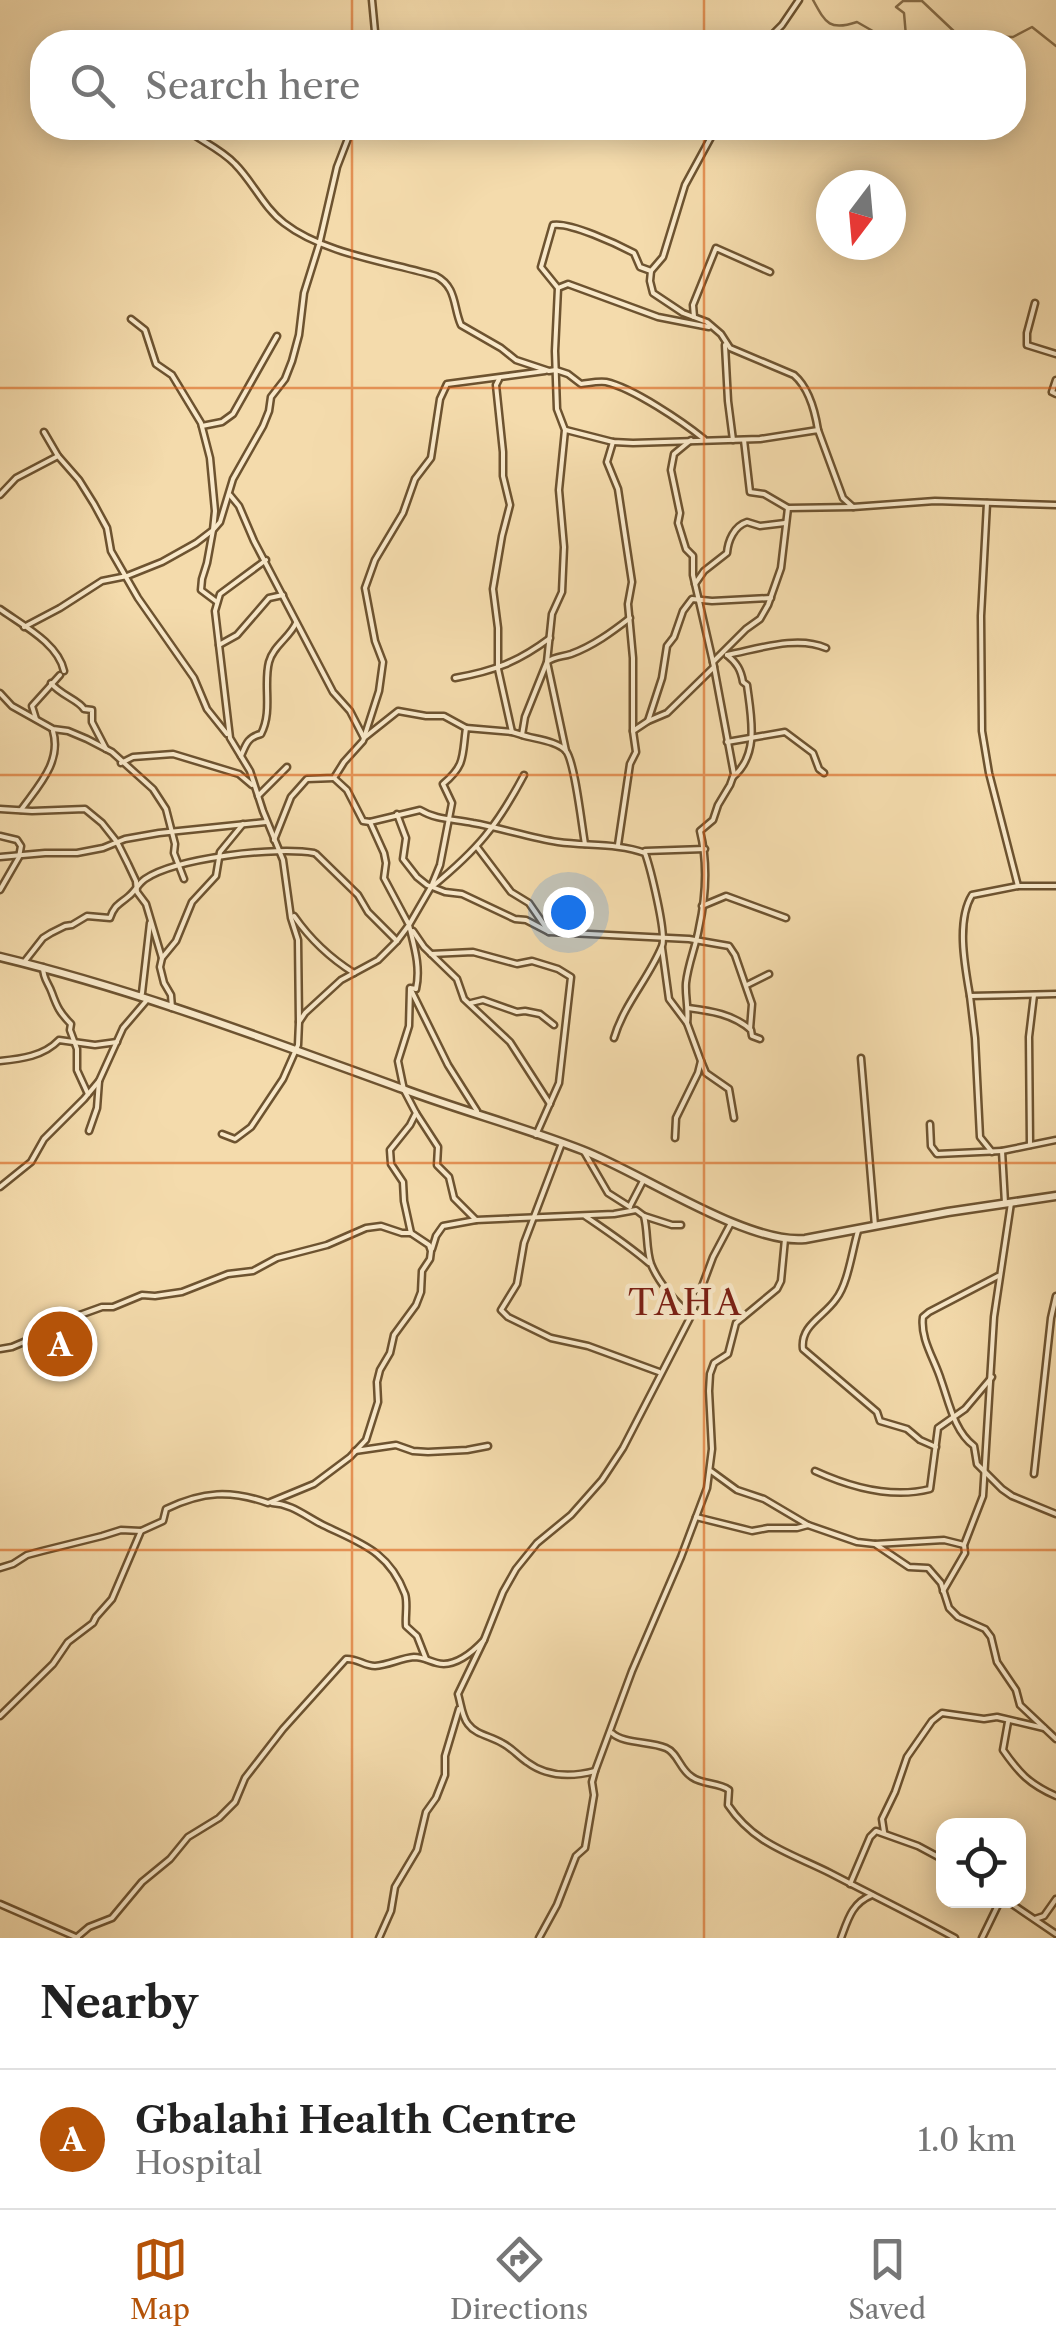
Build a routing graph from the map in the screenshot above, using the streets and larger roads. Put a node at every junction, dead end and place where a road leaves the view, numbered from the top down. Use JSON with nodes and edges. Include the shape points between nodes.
{"nodes":[{"id":1,"x":372,"y":0,"type":"edge"},
{"id":2,"x":799,"y":0,"type":"edge"},
{"id":3,"x":375,"y":30,"type":"edge"},
{"id":4,"x":777,"y":30,"type":"edge"},
{"id":5,"x":202,"y":140,"type":"edge"},
{"id":6,"x":348,"y":140,"type":"edge"},
{"id":7,"x":710,"y":140,"type":"edge"},
{"id":8,"x":320,"y":242,"type":"junction"},
{"id":9,"x":651,"y":272,"type":"junction"},
{"id":10,"x":770,"y":272,"type":"dead end"},
{"id":11,"x":558,"y":288,"type":"junction"},
{"id":12,"x":1036,"y":303,"type":"dead end"},
{"id":13,"x":694,"y":317,"type":"junction"},
{"id":14,"x":130,"y":319,"type":"dead end"},
{"id":15,"x":714,"y":328,"type":"junction"},
{"id":16,"x":277,"y":336,"type":"dead end"},
{"id":17,"x":725,"y":342,"type":"junction"},
{"id":18,"x":1056,"y":354,"type":"edge"},
{"id":19,"x":553,"y":371,"type":"junction"},
{"id":20,"x":499,"y":376,"type":"junction"},
{"id":21,"x":1056,"y":380,"type":"edge"},
{"id":22,"x":1056,"y":394,"type":"edge"},
{"id":23,"x":202,"y":426,"type":"junction"},
{"id":24,"x":565,"y":430,"type":"junction"},
{"id":25,"x":818,"y":430,"type":"junction"},
{"id":26,"x":44,"y":432,"type":"dead end"},
{"id":27,"x":691,"y":440,"type":"junction"},
{"id":28,"x":704,"y":440,"type":"junction"},
{"id":29,"x":733,"y":440,"type":"junction"},
{"id":30,"x":744,"y":440,"type":"junction"},
{"id":31,"x":614,"y":442,"type":"junction"},
{"id":32,"x":58,"y":456,"type":"junction"},
{"id":33,"x":230,"y":493,"type":"junction"},
{"id":34,"x":0,"y":494,"type":"edge"},
{"id":35,"x":988,"y":503,"type":"junction"},
{"id":36,"x":1056,"y":505,"type":"edge"},
{"id":37,"x":788,"y":508,"type":"junction"},
{"id":38,"x":853,"y":508,"type":"junction"},
{"id":39,"x":787,"y":523,"type":"junction"},
{"id":40,"x":212,"y":530,"type":"junction"},
{"id":41,"x":266,"y":560,"type":"junction"},
{"id":42,"x":127,"y":576,"type":"junction"},
{"id":43,"x":695,"y":584,"type":"junction"},
{"id":44,"x":283,"y":595,"type":"junction"},
{"id":45,"x":772,"y":598,"type":"junction"},
{"id":46,"x":699,"y":600,"type":"junction"},
{"id":47,"x":218,"y":602,"type":"junction"},
{"id":48,"x":0,"y":609,"type":"edge"},
{"id":49,"x":630,"y":618,"type":"junction"},
{"id":50,"x":296,"y":623,"type":"junction"},
{"id":51,"x":24,"y":627,"type":"junction"},
{"id":52,"x":550,"y":638,"type":"junction"},
{"id":53,"x":220,"y":645,"type":"junction"},
{"id":54,"x":826,"y":648,"type":"dead end"},
{"id":55,"x":725,"y":655,"type":"junction"},
{"id":56,"x":547,"y":662,"type":"junction"},
{"id":57,"x":714,"y":664,"type":"junction"},
{"id":58,"x":498,"y":669,"type":"junction"},
{"id":59,"x":455,"y":678,"type":"dead end"},
{"id":60,"x":51,"y":684,"type":"junction"},
{"id":61,"x":0,"y":693,"type":"edge"},
{"id":62,"x":36,"y":719,"type":"junction"},
{"id":63,"x":648,"y":721,"type":"junction"},
{"id":64,"x":466,"y":728,"type":"junction"},
{"id":65,"x":53,"y":729,"type":"junction"},
{"id":66,"x":512,"y":732,"type":"junction"},
{"id":67,"x":633,"y":732,"type":"junction"},
{"id":68,"x":522,"y":735,"type":"junction"},
{"id":69,"x":230,"y":738,"type":"junction"},
{"id":70,"x":364,"y":738,"type":"junction"},
{"id":71,"x":751,"y":739,"type":"junction"},
{"id":72,"x":727,"y":742,"type":"junction"},
{"id":73,"x":106,"y":749,"type":"junction"},
{"id":74,"x":566,"y":751,"type":"junction"},
{"id":75,"x":241,"y":756,"type":"junction"},
{"id":76,"x":121,"y":762,"type":"junction"},
{"id":77,"x":287,"y":767,"type":"dead end"},
{"id":78,"x":824,"y":773,"type":"dead end"},
{"id":79,"x":524,"y":774,"type":"dead end"},
{"id":80,"x":334,"y":778,"type":"junction"},
{"id":81,"x":732,"y":778,"type":"junction"},
{"id":82,"x":255,"y":786,"type":"junction"},
{"id":83,"x":258,"y":796,"type":"junction"},
{"id":84,"x":0,"y":809,"type":"edge"},
{"id":85,"x":20,"y":810,"type":"junction"},
{"id":86,"x":397,"y":814,"type":"junction"},
{"id":87,"x":449,"y":820,"type":"junction"},
{"id":88,"x":268,"y":822,"type":"junction"},
{"id":89,"x":370,"y":822,"type":"junction"},
{"id":90,"x":243,"y":824,"type":"junction"},
{"id":91,"x":494,"y":826,"type":"junction"},
{"id":92,"x":171,"y":831,"type":"junction"},
{"id":93,"x":0,"y":836,"type":"edge"},
{"id":94,"x":274,"y":840,"type":"junction"},
{"id":95,"x":117,"y":842,"type":"junction"},
{"id":96,"x":584,"y":844,"type":"junction"},
{"id":97,"x":618,"y":847,"type":"junction"},
{"id":98,"x":477,"y":848,"type":"junction"},
{"id":99,"x":705,"y":849,"type":"junction"},
{"id":100,"x":640,"y":851,"type":"junction"},
{"id":101,"x":280,"y":853,"type":"junction"},
{"id":102,"x":0,"y":857,"type":"edge"},
{"id":103,"x":19,"y":857,"type":"junction"},
{"id":104,"x":218,"y":858,"type":"junction"},
{"id":105,"x":180,"y":864,"type":"junction"},
{"id":106,"x":184,"y":878,"type":"dead end"},
{"id":107,"x":1018,"y":886,"type":"junction"},
{"id":108,"x":1056,"y":886,"type":"edge"},
{"id":109,"x":432,"y":887,"type":"junction"},
{"id":110,"x":136,"y":888,"type":"junction"},
{"id":111,"x":0,"y":890,"type":"edge"},
{"id":112,"x":702,"y":906,"type":"junction"},
{"id":113,"x":291,"y":912,"type":"junction"},
{"id":114,"x":786,"y":918,"type":"dead end"},
{"id":115,"x":150,"y":919,"type":"junction"},
{"id":116,"x":410,"y":925,"type":"junction"},
{"id":117,"x":548,"y":932,"type":"junction"},
{"id":118,"x":664,"y":938,"type":"junction"},
{"id":119,"x":397,"y":941,"type":"junction"},
{"id":120,"x":694,"y":941,"type":"junction"},
{"id":121,"x":662,"y":946,"type":"junction"},
{"id":122,"x":431,"y":954,"type":"junction"},
{"id":123,"x":0,"y":957,"type":"edge"},
{"id":124,"x":162,"y":958,"type":"junction"},
{"id":125,"x":24,"y":963,"type":"junction"},
{"id":126,"x":43,"y":967,"type":"junction"},
{"id":127,"x":354,"y":973,"type":"junction"},
{"id":128,"x":769,"y":974,"type":"dead end"},
{"id":129,"x":746,"y":985,"type":"junction"},
{"id":130,"x":410,"y":988,"type":"junction"},
{"id":131,"x":1056,"y":994,"type":"edge"},
{"id":132,"x":1034,"y":995,"type":"junction"},
{"id":133,"x":970,"y":996,"type":"junction"},
{"id":134,"x":143,"y":998,"type":"junction"},
{"id":135,"x":470,"y":1003,"type":"junction"},
{"id":136,"x":172,"y":1008,"type":"junction"},
{"id":137,"x":688,"y":1008,"type":"junction"},
{"id":138,"x":299,"y":1022,"type":"junction"},
{"id":139,"x":687,"y":1023,"type":"junction"},
{"id":140,"x":554,"y":1025,"type":"dead end"},
{"id":141,"x":750,"y":1028,"type":"junction"},
{"id":142,"x":614,"y":1038,"type":"dead end"},
{"id":143,"x":760,"y":1039,"type":"dead end"},
{"id":144,"x":117,"y":1042,"type":"junction"},
{"id":145,"x":76,"y":1043,"type":"junction"},
{"id":146,"x":296,"y":1050,"type":"junction"},
{"id":147,"x":862,"y":1058,"type":"dead end"},
{"id":148,"x":701,"y":1061,"type":"junction"},
{"id":149,"x":0,"y":1062,"type":"edge"},
{"id":150,"x":99,"y":1081,"type":"junction"},
{"id":151,"x":404,"y":1090,"type":"junction"},
{"id":152,"x":88,"y":1094,"type":"junction"},
{"id":153,"x":550,"y":1104,"type":"junction"},
{"id":154,"x":416,"y":1113,"type":"junction"},
{"id":155,"x":480,"y":1116,"type":"junction"},
{"id":156,"x":734,"y":1118,"type":"dead end"},
{"id":157,"x":930,"y":1124,"type":"dead end"},
{"id":158,"x":89,"y":1131,"type":"dead end"},
{"id":159,"x":222,"y":1134,"type":"dead end"},
{"id":160,"x":536,"y":1134,"type":"junction"},
{"id":161,"x":675,"y":1138,"type":"dead end"},
{"id":162,"x":1056,"y":1140,"type":"edge"},
{"id":163,"x":562,"y":1143,"type":"junction"},
{"id":164,"x":1030,"y":1145,"type":"junction"},
{"id":165,"x":583,"y":1150,"type":"junction"},
{"id":166,"x":1002,"y":1151,"type":"junction"},
{"id":167,"x":992,"y":1152,"type":"junction"},
{"id":168,"x":644,"y":1178,"type":"junction"},
{"id":169,"x":0,"y":1187,"type":"edge"},
{"id":170,"x":1056,"y":1196,"type":"edge"},
{"id":171,"x":1008,"y":1203,"type":"junction"},
{"id":172,"x":629,"y":1209,"type":"junction"},
{"id":173,"x":585,"y":1216,"type":"junction"},
{"id":174,"x":644,"y":1216,"type":"junction"},
{"id":175,"x":533,"y":1218,"type":"junction"},
{"id":176,"x":476,"y":1220,"type":"junction"},
{"id":177,"x":732,"y":1222,"type":"junction"},
{"id":178,"x":682,"y":1224,"type":"dead end"},
{"id":179,"x":875,"y":1226,"type":"junction"},
{"id":180,"x":858,"y":1229,"type":"junction"},
{"id":181,"x":412,"y":1233,"type":"junction"},
{"id":182,"x":785,"y":1240,"type":"junction"},
{"id":183,"x":431,"y":1251,"type":"junction"},
{"id":184,"x":652,"y":1266,"type":"junction"},
{"id":185,"x":999,"y":1275,"type":"junction"},
{"id":186,"x":1056,"y":1296,"type":"edge"},
{"id":187,"x":691,"y":1316,"type":"junction"},
{"id":188,"x":0,"y":1349,"type":"edge"},
{"id":189,"x":660,"y":1372,"type":"junction"},
{"id":190,"x":992,"y":1377,"type":"junction"},
{"id":191,"x":954,"y":1417,"type":"junction"},
{"id":192,"x":488,"y":1446,"type":"dead end"},
{"id":193,"x":936,"y":1447,"type":"junction"},
{"id":194,"x":355,"y":1452,"type":"junction"},
{"id":195,"x":711,"y":1470,"type":"junction"},
{"id":196,"x":815,"y":1471,"type":"dead end"},
{"id":197,"x":985,"y":1472,"type":"junction"},
{"id":198,"x":1034,"y":1474,"type":"dead end"},
{"id":199,"x":268,"y":1503,"type":"junction"},
{"id":200,"x":1056,"y":1514,"type":"edge"},
{"id":201,"x":696,"y":1517,"type":"junction"},
{"id":202,"x":808,"y":1526,"type":"junction"},
{"id":203,"x":140,"y":1531,"type":"junction"},
{"id":204,"x":875,"y":1544,"type":"junction"},
{"id":205,"x":964,"y":1546,"type":"junction"},
{"id":206,"x":0,"y":1568,"type":"edge"},
{"id":207,"x":944,"y":1591,"type":"junction"},
{"id":208,"x":484,"y":1640,"type":"junction"},
{"id":209,"x":426,"y":1659,"type":"junction"},
{"id":210,"x":461,"y":1704,"type":"junction"},
{"id":211,"x":0,"y":1716,"type":"edge"},
{"id":212,"x":1008,"y":1720,"type":"junction"},
{"id":213,"x":1044,"y":1728,"type":"junction"},
{"id":214,"x":611,"y":1732,"type":"junction"},
{"id":215,"x":1056,"y":1739,"type":"edge"},
{"id":216,"x":595,"y":1771,"type":"junction"},
{"id":217,"x":1056,"y":1796,"type":"edge"},
{"id":218,"x":884,"y":1832,"type":"junction"},
{"id":219,"x":936,"y":1856,"type":"edge"},
{"id":220,"x":850,"y":1884,"type":"junction"},
{"id":221,"x":872,"y":1895,"type":"junction"},
{"id":222,"x":1056,"y":1899,"type":"edge"},
{"id":223,"x":0,"y":1904,"type":"edge"},
{"id":224,"x":997,"y":1908,"type":"edge"},
{"id":225,"x":1017,"y":1908,"type":"edge"},
{"id":226,"x":1035,"y":1920,"type":"junction"},
{"id":227,"x":1056,"y":1934,"type":"edge"},
{"id":228,"x":77,"y":1938,"type":"edge"},
{"id":229,"x":379,"y":1938,"type":"edge"},
{"id":230,"x":539,"y":1938,"type":"edge"},
{"id":231,"x":841,"y":1938,"type":"edge"},
{"id":232,"x":955,"y":1938,"type":"edge"},
{"id":233,"x":982,"y":1938,"type":"edge"}],
"edges":[{"from":1,"to":3,"type":"street"},
{"from":2,"to":4,"type":"street"},
{"from":5,"to":8,"type":"street","via":[[238,166],[282,222]]},
{"from":6,"to":8,"type":"street"},
{"from":7,"to":9,"type":"street"},
{"from":8,"to":19,"type":"street","via":[[446,281],[462,325],[516,360]]},
{"from":8,"to":33,"type":"street","via":[[292,361]]},
{"from":9,"to":11,"type":"street","via":[[640,267],[634,252],[553,224],[541,267]]},
{"from":9,"to":13,"type":"street","via":[[654,293]]},
{"from":10,"to":13,"type":"street","via":[[716,248],[692,305]]},
{"from":11,"to":15,"type":"street","via":[[568,284],[658,317]]},
{"from":11,"to":19,"type":"street"},
{"from":12,"to":18,"type":"street","via":[[1027,345]]},
{"from":13,"to":15,"type":"street"},
{"from":14,"to":23,"type":"street","via":[[145,330],[156,364],[172,375]]},
{"from":15,"to":17,"type":"street"},
{"from":16,"to":23,"type":"street","via":[[233,414]]},
{"from":17,"to":25,"type":"street","via":[[801,382]]},
{"from":17,"to":29,"type":"street"},
{"from":19,"to":20,"type":"street"},
{"from":19,"to":24,"type":"street"},
{"from":19,"to":28,"type":"street","via":[[582,384],[604,382],[631,392]]},
{"from":20,"to":58,"type":"street","via":[[510,505],[493,590]]},
{"from":20,"to":70,"type":"street","via":[[447,384],[430,458],[375,560],[365,588],[383,662]]},
{"from":21,"to":22,"type":"street"},
{"from":23,"to":40,"type":"street"},
{"from":24,"to":31,"type":"street"},
{"from":24,"to":52,"type":"street","via":[[562,592]]},
{"from":25,"to":30,"type":"street"},
{"from":25,"to":38,"type":"street","via":[[843,498]]},
{"from":26,"to":32,"type":"street"},
{"from":27,"to":28,"type":"street"},
{"from":27,"to":31,"type":"street"},
{"from":27,"to":43,"type":"street","via":[[674,454],[670,470]]},
{"from":28,"to":29,"type":"street"},
{"from":29,"to":30,"type":"street"},
{"from":30,"to":37,"type":"street","via":[[750,492]]},
{"from":31,"to":49,"type":"street","via":[[607,462],[630,562]]},
{"from":32,"to":34,"type":"street"},
{"from":32,"to":42,"type":"street","via":[[94,504]]},
{"from":33,"to":40,"type":"street"},
{"from":33,"to":41,"type":"street"},
{"from":35,"to":36,"type":"street"},
{"from":35,"to":38,"type":"street"},
{"from":35,"to":107,"type":"street","via":[[982,731]]},
{"from":37,"to":38,"type":"street"},
{"from":37,"to":39,"type":"street"},
{"from":39,"to":43,"type":"street","via":[[736,526],[727,553]]},
{"from":39,"to":45,"type":"street"},
{"from":40,"to":42,"type":"street"},
{"from":40,"to":47,"type":"street","via":[[202,590]]},
{"from":41,"to":44,"type":"street"},
{"from":41,"to":47,"type":"street"},
{"from":42,"to":51,"type":"street","via":[[102,582]]},
{"from":42,"to":69,"type":"street"},
{"from":43,"to":46,"type":"street"},
{"from":44,"to":50,"type":"street"},
{"from":44,"to":53,"type":"street","via":[[269,598]]},
{"from":45,"to":46,"type":"street"},
{"from":45,"to":55,"type":"street"},
{"from":46,"to":57,"type":"street"},
{"from":46,"to":63,"type":"street","via":[[683,611],[667,646]]},
{"from":47,"to":53,"type":"street"},
{"from":48,"to":51,"type":"street"},
{"from":49,"to":56,"type":"street","via":[[602,639]]},
{"from":49,"to":67,"type":"street"},
{"from":50,"to":70,"type":"street"},
{"from":50,"to":75,"type":"street","via":[[268,664],[266,724]]},
{"from":51,"to":60,"type":"street","via":[[61,659],[62,673]]},
{"from":52,"to":56,"type":"street"},
{"from":52,"to":58,"type":"street"},
{"from":53,"to":69,"type":"street"},
{"from":54,"to":55,"type":"street","via":[[779,643]]},
{"from":55,"to":57,"type":"street"},
{"from":55,"to":71,"type":"street","via":[[747,686]]},
{"from":56,"to":68,"type":"street"},
{"from":56,"to":74,"type":"street"},
{"from":57,"to":63,"type":"street","via":[[667,713]]},
{"from":57,"to":72,"type":"street"},
{"from":58,"to":59,"type":"street"},
{"from":58,"to":66,"type":"street"},
{"from":60,"to":62,"type":"street","via":[[32,706]]},
{"from":60,"to":73,"type":"street","via":[[92,710]]},
{"from":61,"to":62,"type":"street"},
{"from":62,"to":65,"type":"street"},
{"from":63,"to":67,"type":"street"},
{"from":64,"to":66,"type":"street"},
{"from":64,"to":70,"type":"street","via":[[444,716],[398,712]]},
{"from":64,"to":87,"type":"street","via":[[461,765],[443,784],[452,803]]},
{"from":65,"to":73,"type":"street"},
{"from":65,"to":85,"type":"street","via":[[50,768]]},
{"from":66,"to":68,"type":"street"},
{"from":67,"to":97,"type":"street","via":[[636,752]]},
{"from":68,"to":74,"type":"street"},
{"from":69,"to":75,"type":"street"},
{"from":70,"to":80,"type":"street"},
{"from":71,"to":72,"type":"street"},
{"from":71,"to":78,"type":"street","via":[[785,732],[813,754]]},
{"from":71,"to":81,"type":"street","via":[[747,760]]},
{"from":72,"to":81,"type":"street"},
{"from":73,"to":76,"type":"street"},
{"from":74,"to":96,"type":"street"},
{"from":75,"to":82,"type":"street"},
{"from":76,"to":82,"type":"street","via":[[172,754],[240,774]]},
{"from":76,"to":92,"type":"street","via":[[154,790]]},
{"from":77,"to":83,"type":"street"},
{"from":79,"to":91,"type":"street"},
{"from":80,"to":89,"type":"street","via":[[363,822]]},
{"from":80,"to":94,"type":"street","via":[[307,779],[291,797]]},
{"from":81,"to":99,"type":"street","via":[[713,820],[700,831]]},
{"from":82,"to":83,"type":"street"},
{"from":83,"to":88,"type":"street"},
{"from":84,"to":85,"type":"street"},
{"from":85,"to":95,"type":"street","via":[[85,808]]},
{"from":86,"to":87,"type":"street","via":[[420,810]]},
{"from":86,"to":89,"type":"street"},
{"from":86,"to":109,"type":"street","via":[[406,838],[404,859]]},
{"from":87,"to":91,"type":"street"},
{"from":87,"to":109,"type":"street"},
{"from":88,"to":90,"type":"street"},
{"from":88,"to":94,"type":"street"},
{"from":89,"to":116,"type":"street","via":[[384,852],[384,878]]},
{"from":90,"to":92,"type":"street"},
{"from":90,"to":104,"type":"street"},
{"from":91,"to":96,"type":"street"},
{"from":91,"to":98,"type":"street"},
{"from":92,"to":95,"type":"street"},
{"from":92,"to":105,"type":"street"},
{"from":93,"to":103,"type":"street","via":[[18,840]]},
{"from":94,"to":101,"type":"street"},
{"from":95,"to":103,"type":"street","via":[[78,854]]},
{"from":95,"to":110,"type":"street"},
{"from":96,"to":97,"type":"street"},
{"from":97,"to":100,"type":"street"},
{"from":98,"to":109,"type":"street"},
{"from":98,"to":117,"type":"street"},
{"from":99,"to":100,"type":"street"},
{"from":99,"to":112,"type":"street"},
{"from":100,"to":118,"type":"street","via":[[647,856]]},
{"from":101,"to":104,"type":"street"},
{"from":101,"to":113,"type":"street"},
{"from":101,"to":119,"type":"street","via":[[315,853]]},
{"from":102,"to":103,"type":"street"},
{"from":103,"to":111,"type":"street"},
{"from":104,"to":105,"type":"street"},
{"from":104,"to":124,"type":"street","via":[[214,879],[192,902]]},
{"from":105,"to":106,"type":"street"},
{"from":105,"to":110,"type":"street"},
{"from":107,"to":108,"type":"street"},
{"from":107,"to":133,"type":"street","via":[[972,895],[964,906]]},
{"from":109,"to":116,"type":"street"},
{"from":109,"to":117,"type":"street"},
{"from":110,"to":115,"type":"street"},
{"from":110,"to":125,"type":"street","via":[[110,918],[87,916],[43,938]]},
{"from":112,"to":114,"type":"street","via":[[726,896]]},
{"from":112,"to":120,"type":"street"},
{"from":113,"to":127,"type":"street","via":[[333,960]]},
{"from":113,"to":138,"type":"street"},
{"from":115,"to":124,"type":"street"},
{"from":115,"to":134,"type":"street"},
{"from":116,"to":119,"type":"street"},
{"from":116,"to":122,"type":"street"},
{"from":116,"to":130,"type":"street","via":[[418,962],[416,989]]},
{"from":117,"to":118,"type":"street"},
{"from":118,"to":120,"type":"street"},
{"from":118,"to":121,"type":"street"},
{"from":119,"to":127,"type":"street"},
{"from":120,"to":129,"type":"street","via":[[730,946]]},
{"from":120,"to":137,"type":"street"},
{"from":121,"to":139,"type":"street","via":[[669,999]]},
{"from":121,"to":142,"type":"street"},
{"from":122,"to":135,"type":"street"},
{"from":122,"to":153,"type":"street","via":[[532,961],[572,977],[559,1082]]},
{"from":123,"to":125,"type":"street"},
{"from":124,"to":136,"type":"street"},
{"from":125,"to":126,"type":"street"},
{"from":126,"to":134,"type":"street"},
{"from":126,"to":145,"type":"street","via":[[54,1006],[71,1024]]},
{"from":127,"to":138,"type":"street"},
{"from":128,"to":129,"type":"street"},
{"from":129,"to":141,"type":"street"},
{"from":130,"to":151,"type":"street","via":[[409,1026],[398,1061]]},
{"from":130,"to":155,"type":"street"},
{"from":131,"to":132,"type":"street"},
{"from":132,"to":133,"type":"street"},
{"from":132,"to":164,"type":"street"},
{"from":133,"to":167,"type":"street","via":[[980,1136]]},
{"from":134,"to":136,"type":"street"},
{"from":134,"to":144,"type":"street"},
{"from":135,"to":140,"type":"street","via":[[540,1014]]},
{"from":135,"to":153,"type":"street","via":[[510,1042]]},
{"from":136,"to":146,"type":"street"},
{"from":137,"to":139,"type":"street"},
{"from":137,"to":141,"type":"street","via":[[718,1012]]},
{"from":138,"to":146,"type":"street"},
{"from":139,"to":148,"type":"street"},
{"from":141,"to":143,"type":"street"},
{"from":144,"to":145,"type":"street"},
{"from":144,"to":150,"type":"street"},
{"from":145,"to":149,"type":"street","via":[[58,1040],[51,1049]]},
{"from":145,"to":152,"type":"street","via":[[77,1070]]},
{"from":146,"to":151,"type":"street"},
{"from":146,"to":159,"type":"street","via":[[251,1127],[235,1139]]},
{"from":147,"to":179,"type":"street"},
{"from":148,"to":156,"type":"street","via":[[729,1089]]},
{"from":148,"to":161,"type":"street","via":[[676,1118]]},
{"from":150,"to":152,"type":"street"},
{"from":150,"to":158,"type":"street"},
{"from":151,"to":154,"type":"street"},
{"from":151,"to":155,"type":"street"},
{"from":152,"to":169,"type":"street","via":[[31,1162]]},
{"from":153,"to":160,"type":"street"},
{"from":154,"to":176,"type":"street","via":[[438,1146],[438,1169],[449,1178],[454,1198]]},
{"from":154,"to":181,"type":"street","via":[[390,1150]]},
{"from":155,"to":160,"type":"street"},
{"from":157,"to":167,"type":"street","via":[[938,1154]]},
{"from":160,"to":163,"type":"street"},
{"from":162,"to":164,"type":"street"},
{"from":163,"to":165,"type":"street"},
{"from":163,"to":175,"type":"street"},
{"from":164,"to":166,"type":"street"},
{"from":165,"to":168,"type":"street"},
{"from":165,"to":172,"type":"street","via":[[608,1193]]},
{"from":166,"to":167,"type":"street"},
{"from":166,"to":171,"type":"street"},
{"from":168,"to":172,"type":"street"},
{"from":168,"to":177,"type":"street"},
{"from":170,"to":171,"type":"street"},
{"from":171,"to":179,"type":"street"},
{"from":171,"to":185,"type":"street"},
{"from":172,"to":173,"type":"street"},
{"from":172,"to":174,"type":"street"},
{"from":173,"to":175,"type":"street"},
{"from":173,"to":184,"type":"street"},
{"from":174,"to":178,"type":"street"},
{"from":174,"to":184,"type":"street"},
{"from":175,"to":176,"type":"street"},
{"from":175,"to":189,"type":"street","via":[[502,1310],[551,1338]]},
{"from":176,"to":183,"type":"street","via":[[443,1226]]},
{"from":177,"to":182,"type":"street"},
{"from":177,"to":187,"type":"street"},
{"from":179,"to":180,"type":"street"},
{"from":180,"to":182,"type":"street"},
{"from":180,"to":193,"type":"street","via":[[839,1297],[807,1328],[803,1349],[880,1421],[907,1428]]},
{"from":181,"to":183,"type":"street"},
{"from":181,"to":188,"type":"street","via":[[366,1228],[253,1271],[102,1307]]},
{"from":182,"to":195,"type":"street","via":[[782,1280],[736,1323],[728,1354],[710,1374]]},
{"from":183,"to":194,"type":"street","via":[[416,1306],[380,1370],[366,1440]]},
{"from":184,"to":187,"type":"street"},
{"from":185,"to":190,"type":"street"},
{"from":185,"to":191,"type":"street","via":[[924,1317],[924,1336]]},
{"from":186,"to":198,"type":"street"},
{"from":187,"to":189,"type":"street"},
{"from":189,"to":208,"type":"street","via":[[602,1480],[516,1569]]},
{"from":190,"to":191,"type":"street"},
{"from":190,"to":197,"type":"street"},
{"from":191,"to":193,"type":"street","via":[[938,1428]]},
{"from":191,"to":197,"type":"street"},
{"from":192,"to":194,"type":"street","via":[[428,1452],[396,1445]]},
{"from":193,"to":196,"type":"street","via":[[930,1489],[915,1493],[852,1486]]},
{"from":194,"to":199,"type":"street","via":[[314,1484]]},
{"from":195,"to":201,"type":"street"},
{"from":195,"to":202,"type":"street"},
{"from":197,"to":200,"type":"street","via":[[1012,1496]]},
{"from":197,"to":205,"type":"street"},
{"from":199,"to":203,"type":"street","via":[[241,1494],[194,1499],[166,1509],[162,1521]]},
{"from":199,"to":209,"type":"street","via":[[286,1504],[348,1534],[387,1561],[407,1598],[406,1626]]},
{"from":201,"to":202,"type":"street","via":[[752,1531]]},
{"from":201,"to":214,"type":"street"},
{"from":202,"to":204,"type":"street"},
{"from":203,"to":206,"type":"street","via":[[42,1550]]},
{"from":203,"to":211,"type":"street","via":[[112,1599]]},
{"from":204,"to":205,"type":"street","via":[[944,1540]]},
{"from":204,"to":207,"type":"street","via":[[908,1567],[928,1568]]},
{"from":205,"to":207,"type":"street"},
{"from":207,"to":213,"type":"street","via":[[948,1608],[991,1637],[1020,1705]]},
{"from":208,"to":209,"type":"street","via":[[455,1662]]},
{"from":208,"to":210,"type":"street","via":[[458,1694]]},
{"from":209,"to":228,"type":"street","via":[[370,1666],[346,1659],[245,1778],[236,1802],[188,1838],[112,1918]]},
{"from":210,"to":216,"type":"street","via":[[469,1726],[532,1766],[558,1774]]},
{"from":210,"to":229,"type":"street","via":[[445,1775]]},
{"from":212,"to":213,"type":"street"},
{"from":212,"to":217,"type":"street","via":[[1002,1750],[1034,1786]]},
{"from":212,"to":218,"type":"street","via":[[942,1713],[932,1721],[907,1756],[882,1819]]},
{"from":213,"to":215,"type":"street"},
{"from":214,"to":216,"type":"street"},
{"from":214,"to":220,"type":"street","via":[[619,1740],[672,1751],[696,1780],[725,1785],[734,1815],[764,1842]]},
{"from":216,"to":230,"type":"street","via":[[586,1848],[576,1856]]},
{"from":218,"to":219,"type":"street"},
{"from":218,"to":220,"type":"street","via":[[872,1833]]},
{"from":220,"to":221,"type":"street"},
{"from":221,"to":231,"type":"street","via":[[859,1900]]},
{"from":221,"to":232,"type":"street"},
{"from":222,"to":226,"type":"street"},
{"from":223,"to":228,"type":"street"},
{"from":224,"to":233,"type":"street"},
{"from":225,"to":226,"type":"street"},
{"from":226,"to":227,"type":"street"}]}
